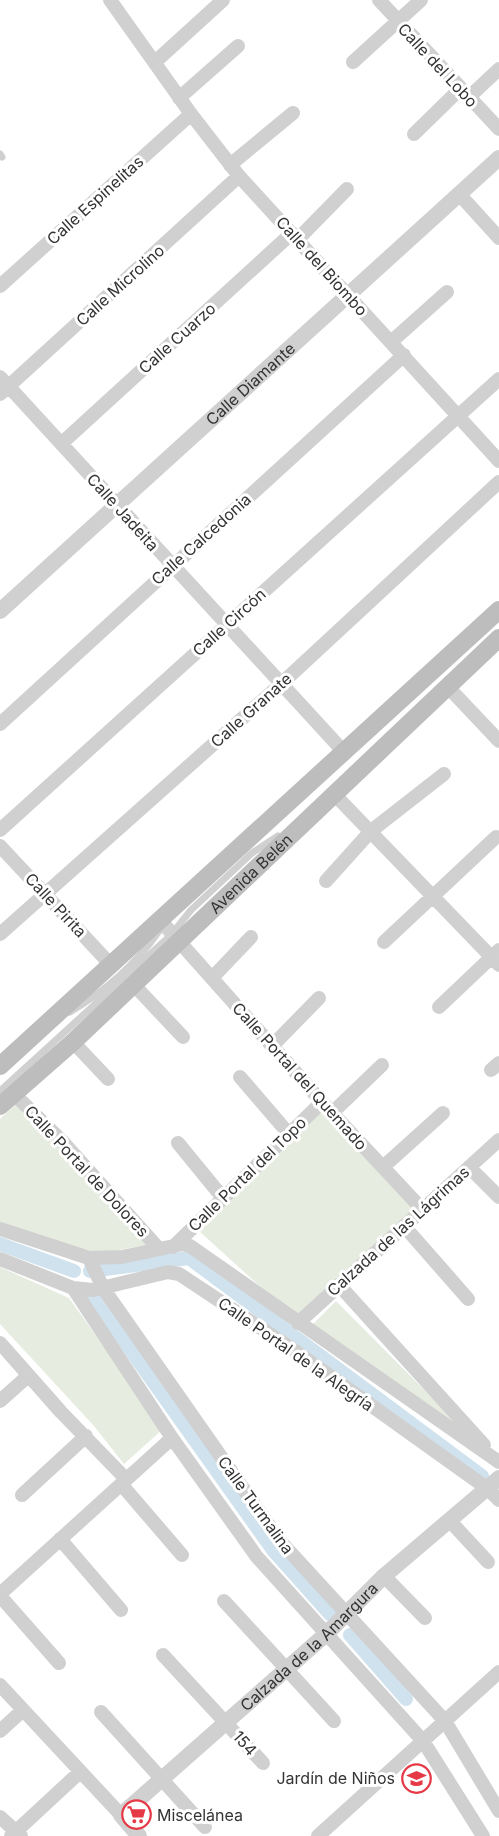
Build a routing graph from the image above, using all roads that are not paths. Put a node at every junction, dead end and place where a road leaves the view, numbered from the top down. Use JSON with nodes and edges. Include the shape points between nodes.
{"nodes":[{"id":1,"x":110,"y":0,"type":"edge"},
{"id":2,"x":223,"y":0,"type":"edge"},
{"id":3,"x":379,"y":0,"type":"edge"},
{"id":4,"x":421,"y":0,"type":"edge"},
{"id":5,"x":398,"y":22,"type":"junction"},
{"id":6,"x":238,"y":46,"type":"dead end"},
{"id":7,"x":155,"y":62,"type":"junction"},
{"id":8,"x":353,"y":62,"type":"dead end"},
{"id":9,"x":499,"y":69,"type":"edge"},
{"id":10,"x":464,"y":94,"type":"junction"},
{"id":11,"x":179,"y":98,"type":"junction"},
{"id":12,"x":294,"y":113,"type":"dead end"},
{"id":13,"x":190,"y":114,"type":"junction"},
{"id":14,"x":499,"y":129,"type":"edge"},
{"id":15,"x":414,"y":135,"type":"dead end"},
{"id":16,"x":499,"y":158,"type":"edge"},
{"id":17,"x":230,"y":165,"type":"junction"},
{"id":18,"x":239,"y":176,"type":"junction"},
{"id":19,"x":346,"y":189,"type":"dead end"},
{"id":20,"x":460,"y":195,"type":"junction"},
{"id":21,"x":295,"y":236,"type":"junction"},
{"id":22,"x":499,"y":238,"type":"edge"},
{"id":23,"x":0,"y":286,"type":"edge"},
{"id":24,"x":447,"y":292,"type":"dead end"},
{"id":25,"x":349,"y":295,"type":"junction"},
{"id":26,"x":391,"y":342,"type":"junction"},
{"id":27,"x":404,"y":355,"type":"junction"},
{"id":28,"x":499,"y":379,"type":"edge"},
{"id":29,"x":3,"y":386,"type":"edge"},
{"id":30,"x":459,"y":416,"type":"junction"},
{"id":31,"x":62,"y":443,"type":"junction"},
{"id":32,"x":499,"y":461,"type":"edge"},
{"id":33,"x":499,"y":482,"type":"edge"},
{"id":34,"x":118,"y":506,"type":"junction"},
{"id":35,"x":171,"y":566,"type":"junction"},
{"id":36,"x":499,"y":610,"type":"edge"},
{"id":37,"x":0,"y":611,"type":"edge"},
{"id":38,"x":499,"y":619,"type":"edge"},
{"id":39,"x":226,"y":624,"type":"junction"},
{"id":40,"x":499,"y":631,"type":"edge"},
{"id":41,"x":499,"y":638,"type":"edge"},
{"id":42,"x":281,"y":684,"type":"junction"},
{"id":43,"x":447,"y":686,"type":"junction"},
{"id":44,"x":0,"y":724,"type":"edge"},
{"id":45,"x":499,"y":741,"type":"edge"},
{"id":46,"x":344,"y":752,"type":"junction"},
{"id":47,"x":444,"y":774,"type":"dead end"},
{"id":48,"x":335,"y":795,"type":"junction"},
{"id":49,"x":0,"y":830,"type":"edge"},
{"id":50,"x":371,"y":831,"type":"junction"},
{"id":51,"x":496,"y":837,"type":"dead end"},
{"id":52,"x":0,"y":846,"type":"edge"},
{"id":53,"x":326,"y":881,"type":"dead end"},
{"id":54,"x":45,"y":893,"type":"junction"},
{"id":55,"x":432,"y":897,"type":"junction"},
{"id":56,"x":168,"y":931,"type":"junction"},
{"id":57,"x":0,"y":934,"type":"edge"},
{"id":58,"x":251,"y":937,"type":"dead end"},
{"id":59,"x":384,"y":942,"type":"dead end"},
{"id":60,"x":497,"y":957,"type":"edge"},
{"id":61,"x":111,"y":965,"type":"junction"},
{"id":62,"x":212,"y":978,"type":"junction"},
{"id":63,"x":134,"y":985,"type":"junction"},
{"id":64,"x":319,"y":998,"type":"dead end"},
{"id":65,"x":439,"y":1007,"type":"dead end"},
{"id":66,"x":183,"y":1038,"type":"dead end"},
{"id":67,"x":73,"y":1042,"type":"junction"},
{"id":68,"x":272,"y":1046,"type":"junction"},
{"id":69,"x":382,"y":1065,"type":"dead end"},
{"id":70,"x":0,"y":1066,"type":"edge"},
{"id":71,"x":0,"y":1076,"type":"edge"},
{"id":72,"x":240,"y":1077,"type":"dead end"},
{"id":73,"x":108,"y":1079,"type":"dead end"},
{"id":74,"x":5,"y":1097,"type":"edge"},
{"id":75,"x":322,"y":1102,"type":"junction"},
{"id":76,"x":332,"y":1113,"type":"junction"},
{"id":77,"x":443,"y":1113,"type":"dead end"},
{"id":78,"x":289,"y":1134,"type":"junction"},
{"id":79,"x":499,"y":1140,"type":"edge"},
{"id":80,"x":178,"y":1143,"type":"dead end"},
{"id":81,"x":383,"y":1167,"type":"junction"},
{"id":82,"x":469,"y":1167,"type":"junction"},
{"id":83,"x":499,"y":1197,"type":"edge"},
{"id":84,"x":223,"y":1198,"type":"junction"},
{"id":85,"x":422,"y":1209,"type":"junction"},
{"id":86,"x":404,"y":1226,"type":"junction"},
{"id":87,"x":0,"y":1229,"type":"edge"},
{"id":88,"x":166,"y":1248,"type":"junction"},
{"id":89,"x":89,"y":1258,"type":"junction"},
{"id":90,"x":0,"y":1259,"type":"edge"},
{"id":91,"x":339,"y":1285,"type":"junction"},
{"id":92,"x":73,"y":1288,"type":"junction"},
{"id":93,"x":103,"y":1288,"type":"junction"},
{"id":94,"x":468,"y":1299,"type":"dead end"},
{"id":95,"x":298,"y":1323,"type":"junction"},
{"id":96,"x":0,"y":1343,"type":"edge"},
{"id":97,"x":28,"y":1376,"type":"junction"},
{"id":98,"x":0,"y":1401,"type":"edge"},
{"id":99,"x":86,"y":1436,"type":"junction"},
{"id":100,"x":172,"y":1438,"type":"junction"},
{"id":101,"x":499,"y":1462,"type":"edge"},
{"id":102,"x":124,"y":1482,"type":"junction"},
{"id":103,"x":495,"y":1489,"type":"edge"},
{"id":104,"x":22,"y":1495,"type":"dead end"},
{"id":105,"x":449,"y":1520,"type":"junction"},
{"id":106,"x":60,"y":1539,"type":"junction"},
{"id":107,"x":182,"y":1555,"type":"dead end"},
{"id":108,"x":489,"y":1562,"type":"dead end"},
{"id":109,"x":384,"y":1576,"type":"junction"},
{"id":110,"x":0,"y":1595,"type":"edge"},
{"id":111,"x":224,"y":1601,"type":"dead end"},
{"id":112,"x":121,"y":1610,"type":"dead end"},
{"id":113,"x":345,"y":1614,"type":"junction"},
{"id":114,"x":425,"y":1618,"type":"dead end"},
{"id":115,"x":325,"y":1635,"type":"junction"},
{"id":116,"x":163,"y":1655,"type":"dead end"},
{"id":117,"x":59,"y":1663,"type":"dead end"},
{"id":118,"x":285,"y":1669,"type":"junction"},
{"id":119,"x":499,"y":1672,"type":"edge"},
{"id":120,"x":0,"y":1684,"type":"edge"},
{"id":121,"x":23,"y":1710,"type":"junction"},
{"id":122,"x":100,"y":1712,"type":"dead end"},
{"id":123,"x":334,"y":1721,"type":"dead end"},
{"id":124,"x":445,"y":1721,"type":"junction"},
{"id":125,"x":227,"y":1723,"type":"junction"},
{"id":126,"x":0,"y":1731,"type":"edge"},
{"id":127,"x":423,"y":1741,"type":"junction"},
{"id":128,"x":263,"y":1763,"type":"dead end"},
{"id":129,"x":80,"y":1772,"type":"junction"},
{"id":130,"x":164,"y":1779,"type":"junction"},
{"id":131,"x":494,"y":1798,"type":"edge"},
{"id":132,"x":499,"y":1811,"type":"edge"},
{"id":133,"x":121,"y":1815,"type":"junction"},
{"id":134,"x":0,"y":1817,"type":"edge"},
{"id":135,"x":205,"y":1827,"type":"dead end"},
{"id":136,"x":16,"y":1834,"type":"edge"},
{"id":137,"x":139,"y":1836,"type":"edge"},
{"id":138,"x":318,"y":1836,"type":"edge"},
{"id":139,"x":483,"y":1836,"type":"edge"}],
"edges":[{"from":1,"to":7,"type":"street","name":"Calle del Biombo"},
{"from":2,"to":7,"type":"street"},
{"from":3,"to":5,"type":"street","name":"Calle del Lobo"},
{"from":4,"to":5,"type":"street"},
{"from":5,"to":8,"type":"street"},
{"from":5,"to":10,"type":"street","name":"Calle del Lobo"},
{"from":6,"to":11,"type":"street"},
{"from":7,"to":11,"type":"street","name":"Calle del Biombo"},
{"from":9,"to":10,"type":"street"},
{"from":10,"to":14,"type":"street","name":"Calle del Lobo"},
{"from":10,"to":15,"type":"street"},
{"from":11,"to":13,"type":"street","name":"Calle del Biombo"},
{"from":12,"to":17,"type":"street"},
{"from":13,"to":17,"type":"street","name":"Calle del Biombo"},
{"from":13,"to":23,"type":"street","name":"Calle Espinelitas"},
{"from":16,"to":20,"type":"street","name":"Calle Diamante"},
{"from":17,"to":18,"type":"street","name":"Calle del Biombo"},
{"from":18,"to":21,"type":"street","name":"Calle del Biombo"},
{"from":18,"to":29,"type":"street","name":"Calle Microlino"},
{"from":19,"to":21,"type":"street","name":"Calle Cuarzo"},
{"from":20,"to":22,"type":"street"},
{"from":20,"to":25,"type":"street","name":"Calle Diamante"},
{"from":21,"to":25,"type":"street","name":"Calle del Biombo"},
{"from":21,"to":31,"type":"street","name":"Calle Cuarzo"},
{"from":24,"to":26,"type":"street"},
{"from":25,"to":26,"type":"street","name":"Calle del Biombo"},
{"from":25,"to":34,"type":"street","name":"Calle Diamante"},
{"from":26,"to":27,"type":"street","name":"Calle del Biombo"},
{"from":27,"to":30,"type":"street","name":"Calle del Biombo"},
{"from":27,"to":35,"type":"street","name":"Calle Calcedonia"},
{"from":28,"to":30,"type":"street","name":"Calle Circón"},
{"from":29,"to":31,"type":"street","name":"Calle Jadeita"},
{"from":30,"to":32,"type":"street","name":"Calle del Biombo"},
{"from":30,"to":39,"type":"street","name":"Calle Circón"},
{"from":31,"to":34,"type":"street","name":"Calle Jadeita"},
{"from":33,"to":42,"type":"street","name":"Calle Granate"},
{"from":34,"to":35,"type":"street","name":"Calle Jadeita"},
{"from":34,"to":37,"type":"street","name":"Calle Diamante"},
{"from":35,"to":39,"type":"street","name":"Calle Jadeita"},
{"from":35,"to":44,"type":"street","name":"Calle Calcedonia"},
{"from":36,"to":46,"type":"main road","name":"Avenida Belén"},
{"from":38,"to":56,"type":"lane"},
{"from":39,"to":42,"type":"street","name":"Calle Jadeita"},
{"from":39,"to":49,"type":"street","name":"Calle Circón"},
{"from":40,"to":56,"type":"lane","via":[[276,838],[246,858]]},
{"from":41,"to":43,"type":"main road","name":"Avenida Belén"},
{"from":42,"to":46,"type":"street","name":"Calle Jadeita"},
{"from":42,"to":54,"type":"street","name":"Calle Granate"},
{"from":43,"to":45,"type":"street"},
{"from":43,"to":48,"type":"main road","name":"Avenida Belén"},
{"from":46,"to":56,"type":"main road","name":"Avenida Belén"},
{"from":47,"to":50,"type":"street"},
{"from":48,"to":50,"type":"street"},
{"from":48,"to":56,"type":"main road","name":"Avenida Belén"},
{"from":50,"to":53,"type":"street"},
{"from":50,"to":55,"type":"street"},
{"from":51,"to":55,"type":"street"},
{"from":52,"to":54,"type":"street","name":"Calle Pirita"},
{"from":54,"to":57,"type":"street","name":"Calle Granate"},
{"from":54,"to":61,"type":"street","name":"Calle Pirita"},
{"from":55,"to":59,"type":"street"},
{"from":55,"to":60,"type":"street"},
{"from":56,"to":61,"type":"main road","name":"Avenida Belén"},
{"from":56,"to":62,"type":"street","name":"Calle Portal del Quemado"},
{"from":56,"to":63,"type":"main road","name":"Avenida Belén"},
{"from":56,"to":71,"type":"lane","via":[[91,1000],[68,1013]]},
{"from":56,"to":74,"type":"lane"},
{"from":58,"to":62,"type":"street"},
{"from":60,"to":65,"type":"street"},
{"from":61,"to":70,"type":"main road","name":"Avenida Belén"},
{"from":62,"to":68,"type":"street","name":"Calle Portal del Quemado"},
{"from":63,"to":66,"type":"street"},
{"from":63,"to":67,"type":"main road","name":"Avenida Belén"},
{"from":64,"to":68,"type":"street"},
{"from":67,"to":73,"type":"street"},
{"from":67,"to":74,"type":"main road","name":"Avenida Belén"},
{"from":68,"to":75,"type":"street","name":"Calle Portal del Quemado"},
{"from":69,"to":76,"type":"street"},
{"from":72,"to":78,"type":"street"},
{"from":74,"to":88,"type":"street","name":"Calle Portal de Dolores","via":[[62,1141]]},
{"from":75,"to":76,"type":"street","name":"Calle Portal del Quemado"},
{"from":75,"to":78,"type":"street","name":"Calle Portal del Topo"},
{"from":76,"to":81,"type":"street","name":"Calle Portal del Quemado"},
{"from":77,"to":81,"type":"street"},
{"from":78,"to":84,"type":"street","name":"Calle Portal del Topo"},
{"from":79,"to":82,"type":"street","name":"Calzada de las Lágrimas"},
{"from":80,"to":84,"type":"street"},
{"from":81,"to":85,"type":"street","name":"Calle Portal del Quemado"},
{"from":82,"to":83,"type":"street"},
{"from":82,"to":85,"type":"street","name":"Calzada de las Lágrimas"},
{"from":84,"to":88,"type":"street","name":"Calle Portal del Topo"},
{"from":85,"to":86,"type":"street","name":"Calzada de las Lágrimas"},
{"from":86,"to":91,"type":"street","name":"Calzada de las Lágrimas"},
{"from":86,"to":94,"type":"street"},
{"from":87,"to":89,"type":"street"},
{"from":88,"to":89,"type":"street","name":"Calle Portal de la Alegría","via":[[122,1257]]},
{"from":88,"to":95,"type":"street","name":"Calle Portal de la Alegría","via":[[183,1244],[198,1250]]},
{"from":89,"to":93,"type":"street","name":"Calle Turmalina"},
{"from":90,"to":92,"type":"street"},
{"from":91,"to":95,"type":"street","name":"Calzada de las Lágrimas"},
{"from":91,"to":101,"type":"street"},
{"from":92,"to":93,"type":"street","name":"Calle Portal de la Alegría"},
{"from":92,"to":100,"type":"street","name":"Calle Turmalina"},
{"from":93,"to":103,"type":"street","name":"Calle Portal de la Alegría","via":[[168,1272],[179,1274]]},
{"from":93,"to":113,"type":"street","name":"Calle Turmalina","via":[[280,1541]]},
{"from":95,"to":101,"type":"street","name":"Calle Portal de la Alegría"},
{"from":96,"to":97,"type":"street"},
{"from":97,"to":98,"type":"street"},
{"from":97,"to":99,"type":"street"},
{"from":99,"to":102,"type":"street"},
{"from":99,"to":104,"type":"street"},
{"from":100,"to":102,"type":"street"},
{"from":100,"to":115,"type":"street","name":"Calle Turmalina","via":[[257,1557]]},
{"from":102,"to":106,"type":"street"},
{"from":102,"to":107,"type":"street"},
{"from":103,"to":105,"type":"street","name":"Calzada de la Amargura"},
{"from":105,"to":108,"type":"street"},
{"from":105,"to":109,"type":"street","name":"Calzada de la Amargura"},
{"from":106,"to":110,"type":"street"},
{"from":106,"to":112,"type":"street"},
{"from":109,"to":113,"type":"street","name":"Calzada de la Amargura"},
{"from":109,"to":114,"type":"street"},
{"from":110,"to":117,"type":"street"},
{"from":111,"to":118,"type":"street"},
{"from":113,"to":115,"type":"street","name":"Calzada de la Amargura"},
{"from":113,"to":124,"type":"street","name":"Calle Turmalina"},
{"from":115,"to":118,"type":"street","name":"Calzada de la Amargura"},
{"from":115,"to":127,"type":"street","name":"Calle Turmalina"},
{"from":116,"to":125,"type":"street","name":"154"},
{"from":118,"to":123,"type":"street"},
{"from":118,"to":125,"type":"street","name":"Calzada de la Amargura"},
{"from":119,"to":124,"type":"street"},
{"from":120,"to":121,"type":"street"},
{"from":121,"to":126,"type":"street"},
{"from":121,"to":129,"type":"street"},
{"from":122,"to":130,"type":"street"},
{"from":124,"to":127,"type":"street"},
{"from":124,"to":131,"type":"street","name":"Calle Turmalina"},
{"from":125,"to":128,"type":"street","name":"154"},
{"from":125,"to":130,"type":"street","name":"Calzada de la Amargura"},
{"from":127,"to":138,"type":"street"},
{"from":127,"to":139,"type":"street","name":"Calle Turmalina"},
{"from":129,"to":133,"type":"street"},
{"from":129,"to":136,"type":"street"},
{"from":130,"to":133,"type":"street","name":"Calzada de la Amargura"},
{"from":130,"to":135,"type":"street"},
{"from":131,"to":132,"type":"street","name":"Calle Turmalina"},
{"from":133,"to":137,"type":"street"},
{"from":134,"to":136,"type":"street"}]}
